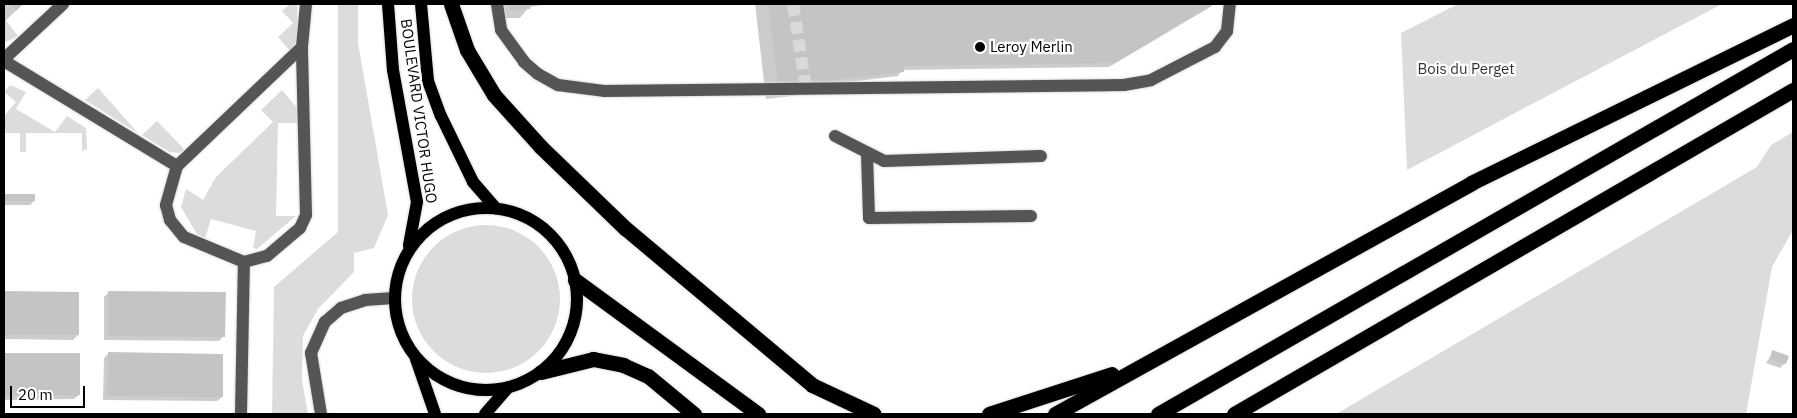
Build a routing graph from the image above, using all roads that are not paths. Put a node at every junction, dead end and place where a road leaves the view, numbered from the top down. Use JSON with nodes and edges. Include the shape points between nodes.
{"nodes":[{"id":1,"x":63,"y":4,"type":"edge"},
{"id":2,"x":306,"y":4,"type":"edge"},
{"id":3,"x":388,"y":4,"type":"edge"},
{"id":4,"x":421,"y":4,"type":"edge"},
{"id":5,"x":451,"y":4,"type":"edge"},
{"id":6,"x":496,"y":4,"type":"edge"},
{"id":7,"x":1230,"y":4,"type":"edge"},
{"id":8,"x":1793,"y":25,"type":"edge"},
{"id":9,"x":302,"y":47,"type":"junction"},
{"id":10,"x":1793,"y":49,"type":"edge"},
{"id":11,"x":4,"y":60,"type":"edge"},
{"id":12,"x":1793,"y":90,"type":"edge"},
{"id":13,"x":835,"y":136,"type":"dead end"},
{"id":14,"x":867,"y":154,"type":"junction"},
{"id":15,"x":1041,"y":156,"type":"dead end"},
{"id":16,"x":177,"y":166,"type":"junction"},
{"id":17,"x":496,"y":208,"type":"junction"},
{"id":18,"x":1031,"y":216,"type":"dead end"},
{"id":19,"x":407,"y":252,"type":"junction"},
{"id":20,"x":244,"y":262,"type":"junction"},
{"id":21,"x":575,"y":280,"type":"junction"},
{"id":22,"x":394,"y":298,"type":"junction"},
{"id":23,"x":416,"y":359,"type":"junction"},
{"id":24,"x":1137,"y":365,"type":"junction"},
{"id":25,"x":541,"y":372,"type":"junction"},
{"id":26,"x":508,"y":388,"type":"junction"},
{"id":27,"x":241,"y":414,"type":"edge"},
{"id":28,"x":321,"y":414,"type":"edge"},
{"id":29,"x":435,"y":414,"type":"edge"},
{"id":30,"x":485,"y":414,"type":"edge"},
{"id":31,"x":694,"y":414,"type":"edge"},
{"id":32,"x":758,"y":414,"type":"edge"},
{"id":33,"x":874,"y":414,"type":"edge"},
{"id":34,"x":989,"y":414,"type":"edge"},
{"id":35,"x":1055,"y":414,"type":"edge"},
{"id":36,"x":1158,"y":414,"type":"edge"},
{"id":37,"x":1234,"y":414,"type":"edge"}],
"edges":[{"from":1,"to":11,"type":"street"},
{"from":2,"to":9,"type":"street"},
{"from":3,"to":19,"type":"main road","name":"BOULEVARD VICTOR HUGO","via":[[393,70],[417,202]]},
{"from":4,"to":17,"type":"main road","name":"BOULEVARD VICTOR HUGO","via":[[423,50],[438,107],[454,149]]},
{"from":5,"to":33,"type":"highway","via":[[467,50],[494,95],[541,147],[626,228],[812,385]]},
{"from":6,"to":7,"type":"street","via":[[502,30],[524,62],[558,85],[604,91],[1124,85],[1151,80],[1215,47],[1226,31]]},
{"from":8,"to":24,"type":"highway","via":[[1471,183]]},
{"from":9,"to":16,"type":"street"},
{"from":9,"to":20,"type":"street","via":[[306,215],[300,228],[267,256]]},
{"from":10,"to":36,"type":"highway"},
{"from":11,"to":16,"type":"street"},
{"from":12,"to":37,"type":"highway"},
{"from":13,"to":14,"type":"street"},
{"from":14,"to":15,"type":"street","via":[[884,161]]},
{"from":14,"to":18,"type":"street","via":[[869,218]]},
{"from":16,"to":20,"type":"street","via":[[166,205],[173,225],[184,237]]},
{"from":17,"to":19,"type":"main road","via":[[445,217]]},
{"from":17,"to":21,"type":"main road","via":[[518,213],[556,239]]},
{"from":19,"to":22,"type":"main road","name":"BOULEVARD VICTOR HUGO"},
{"from":20,"to":27,"type":"street"},
{"from":21,"to":25,"type":"main road","via":[[574,322],[567,342]]},
{"from":21,"to":32,"type":"highway"},
{"from":22,"to":23,"type":"main road","via":[[396,320]]},
{"from":22,"to":28,"type":"street","via":[[366,300],[340,308],[325,322],[312,353]]},
{"from":23,"to":26,"type":"main road","via":[[435,376],[458,386]]},
{"from":23,"to":29,"type":"main road"},
{"from":24,"to":34,"type":"highway"},
{"from":24,"to":35,"type":"highway"},
{"from":25,"to":26,"type":"main road"},
{"from":25,"to":31,"type":"highway","via":[[593,359],[623,365],[648,376]]},
{"from":26,"to":30,"type":"main road"}]}
